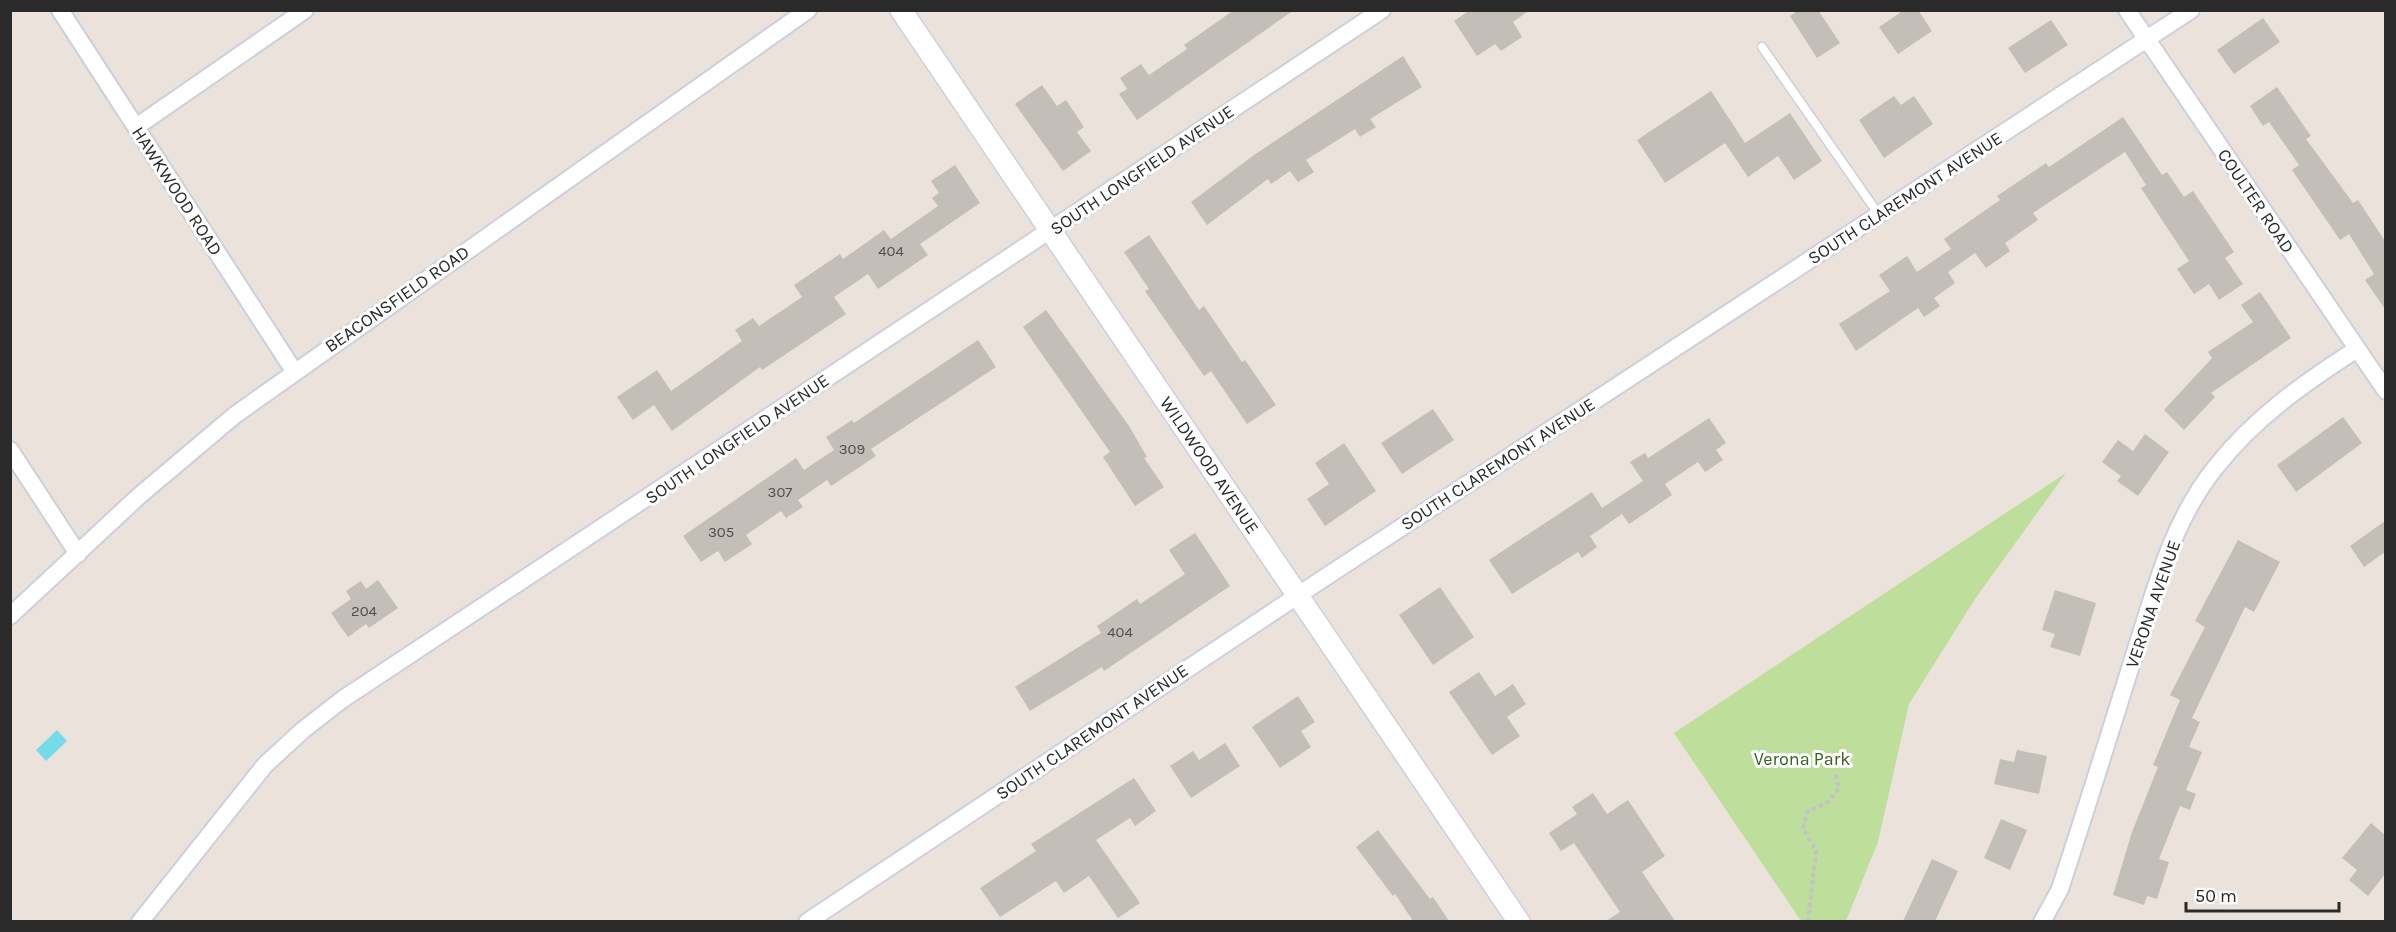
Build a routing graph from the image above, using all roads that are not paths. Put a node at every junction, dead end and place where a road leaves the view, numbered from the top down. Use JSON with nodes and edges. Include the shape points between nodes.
{"nodes":[{"id":1,"x":60,"y":10,"type":"edge"},
{"id":2,"x":304,"y":10,"type":"edge"},
{"id":3,"x":808,"y":10,"type":"edge"},
{"id":4,"x":901,"y":10,"type":"edge"},
{"id":5,"x":1382,"y":10,"type":"edge"},
{"id":6,"x":2127,"y":10,"type":"edge"},
{"id":7,"x":2191,"y":10,"type":"edge"},
{"id":8,"x":2146,"y":40,"type":"junction"},
{"id":9,"x":1762,"y":47,"type":"dead end"},
{"id":10,"x":136,"y":127,"type":"junction"},
{"id":11,"x":1879,"y":215,"type":"junction"},
{"id":12,"x":1052,"y":230,"type":"junction"},
{"id":13,"x":2357,"y":349,"type":"junction"},
{"id":14,"x":294,"y":371,"type":"junction"},
{"id":15,"x":2385,"y":391,"type":"edge"},
{"id":16,"x":10,"y":450,"type":"edge"},
{"id":17,"x":78,"y":554,"type":"junction"},
{"id":18,"x":1297,"y":596,"type":"junction"},
{"id":19,"x":10,"y":616,"type":"edge"},
{"id":20,"x":140,"y":921,"type":"edge"},
{"id":21,"x":807,"y":921,"type":"edge"},
{"id":22,"x":1519,"y":921,"type":"edge"},
{"id":23,"x":2042,"y":921,"type":"edge"}],
"edges":[{"from":1,"to":10,"type":"street","name":"HAWKWOOD ROAD"},
{"from":2,"to":10,"type":"street"},
{"from":3,"to":14,"type":"street","name":"BEACONSFIELD ROAD"},
{"from":4,"to":12,"type":"street","name":"WILDWOOD AVENUE"},
{"from":5,"to":12,"type":"street","name":"SOUTH LONGFIELD AVENUE"},
{"from":6,"to":8,"type":"street","name":"COULTER ROAD"},
{"from":7,"to":8,"type":"street","name":"SOUTH CLAREMONT AVENUE"},
{"from":8,"to":11,"type":"street","name":"SOUTH CLAREMONT AVENUE"},
{"from":8,"to":13,"type":"street","name":"COULTER ROAD"},
{"from":9,"to":11,"type":"lane"},
{"from":10,"to":14,"type":"street","name":"HAWKWOOD ROAD"},
{"from":11,"to":18,"type":"street","name":"SOUTH CLAREMONT AVENUE"},
{"from":12,"to":18,"type":"street","name":"WILDWOOD AVENUE"},
{"from":12,"to":20,"type":"street","name":"SOUTH LONGFIELD AVENUE","via":[[343,699],[265,765]]},
{"from":13,"to":15,"type":"street","name":"COULTER ROAD"},
{"from":13,"to":23,"type":"street","name":"VERONA AVENUE","via":[[2308,381],[2241,436],[2198,493],[2177,531],[2060,889]]},
{"from":14,"to":17,"type":"street","name":"BEACONSFIELD ROAD","via":[[199,444]]},
{"from":16,"to":17,"type":"street"},
{"from":17,"to":19,"type":"street","name":"BEACONSFIELD ROAD"},
{"from":18,"to":21,"type":"street","name":"SOUTH CLAREMONT AVENUE"},
{"from":18,"to":22,"type":"street","name":"WILDWOOD AVENUE"}]}
